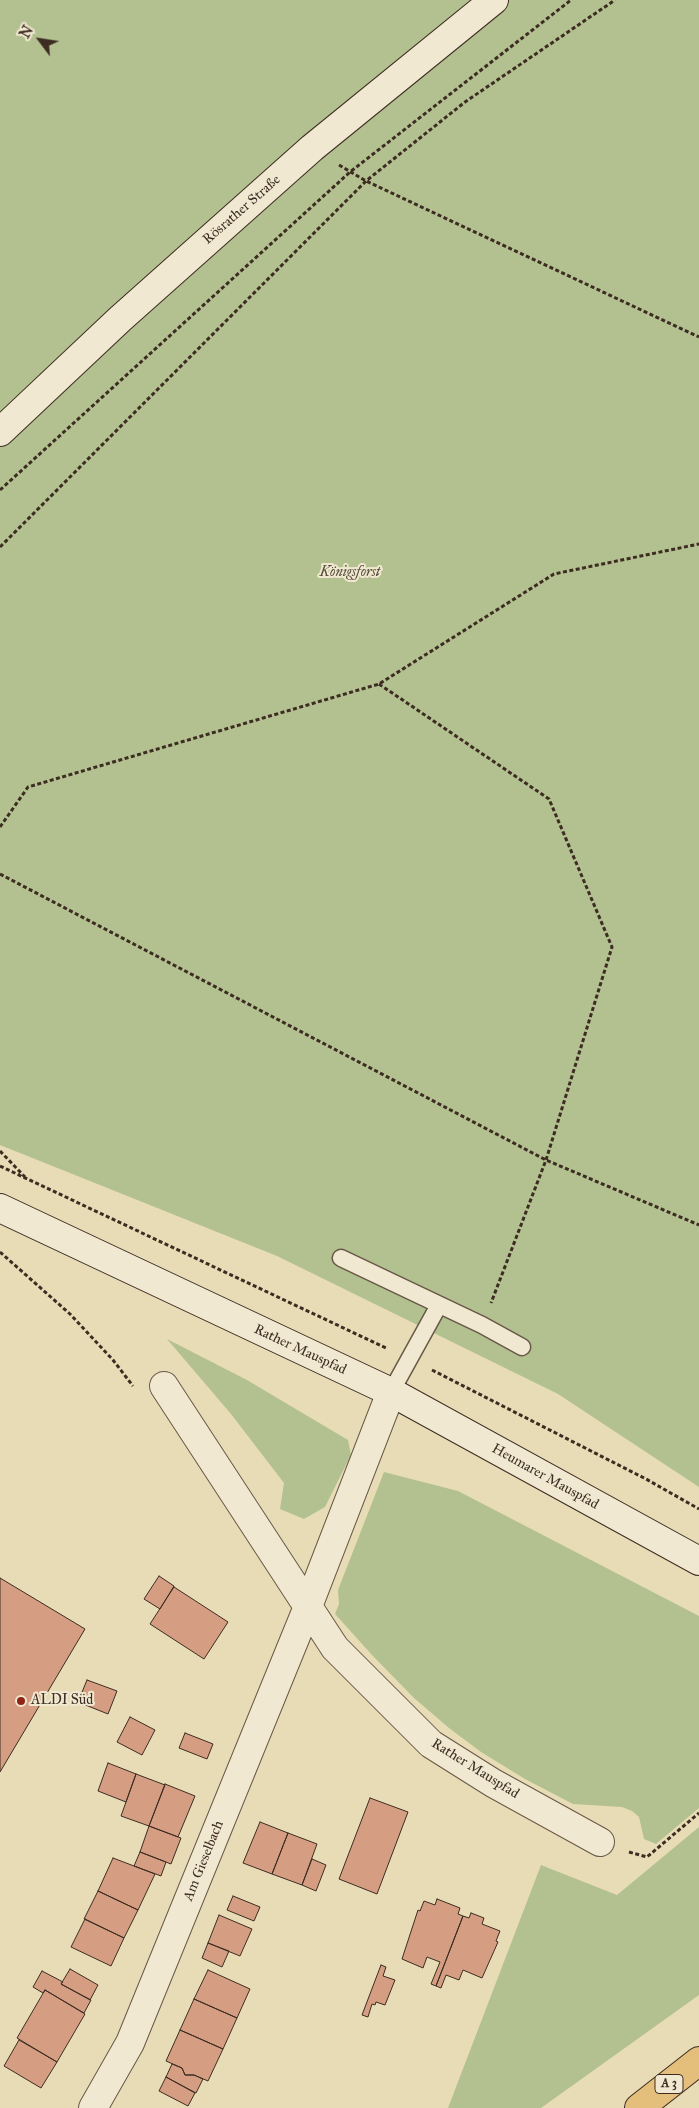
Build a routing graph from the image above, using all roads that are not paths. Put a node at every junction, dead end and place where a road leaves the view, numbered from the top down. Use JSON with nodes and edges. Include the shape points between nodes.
{"nodes":[{"id":1,"x":494,"y":0,"type":"edge"},
{"id":2,"x":0,"y":432,"type":"edge"},
{"id":3,"x":2,"y":1214,"type":"edge"},
{"id":4,"x":341,"y":1258,"type":"dead end"},
{"id":5,"x":438,"y":1305,"type":"junction"},
{"id":6,"x":522,"y":1347,"type":"dead end"},
{"id":7,"x":164,"y":1386,"type":"road end"},
{"id":8,"x":391,"y":1392,"type":"junction"},
{"id":9,"x":699,"y":1562,"type":"edge"},
{"id":10,"x":307,"y":1608,"type":"junction"},
{"id":11,"x":600,"y":1842,"type":"road end"},
{"id":12,"x":699,"y":2061,"type":"edge"},
{"id":13,"x":93,"y":2108,"type":"edge"},
{"id":14,"x":639,"y":2108,"type":"edge"}],
"edges":[{"from":1,"to":2,"type":"main road","name":"Rösrather Straße","via":[[312,148],[128,312]]},
{"from":3,"to":8,"type":"main road","name":"Rather Mauspfad"},
{"from":4,"to":5,"type":"lane"},
{"from":5,"to":6,"type":"lane"},
{"from":5,"to":8,"type":"lane"},
{"from":7,"to":10,"type":"main road","name":"Rather Mauspfad"},
{"from":8,"to":9,"type":"main road","name":"Heumarer Mauspfad"},
{"from":8,"to":10,"type":"main road"},
{"from":10,"to":11,"type":"main road","name":"Rather Mauspfad","via":[[335,1648],[431,1744],[493,1783]]},
{"from":10,"to":13,"type":"main road","name":"Am Gieselbach","via":[[130,2043]]},
{"from":12,"to":14,"type":"highway","number":"A 3"}]}
